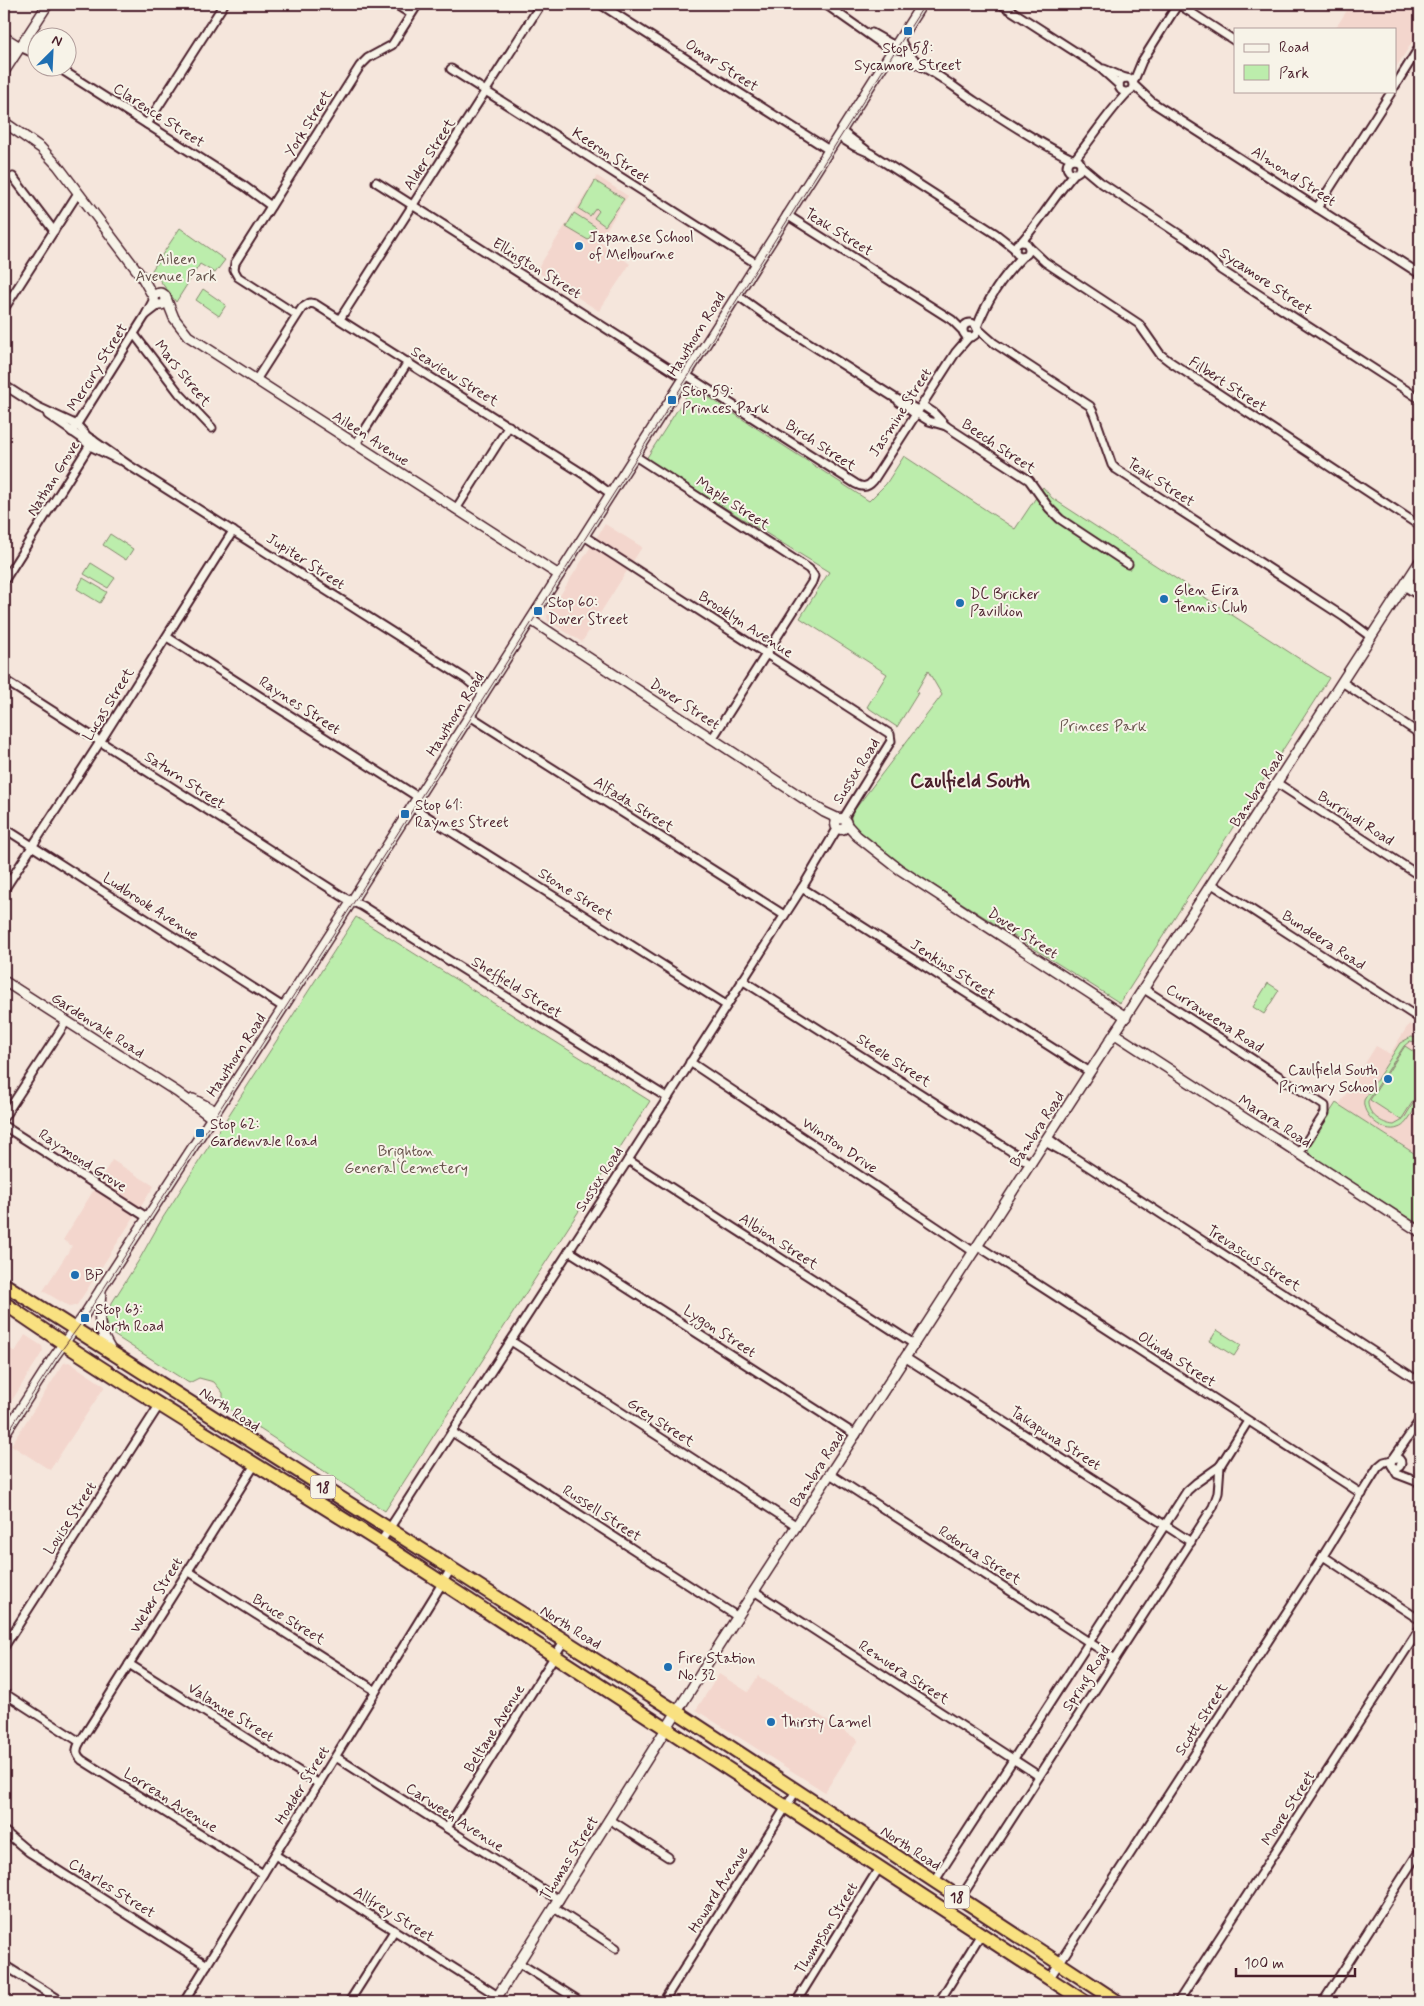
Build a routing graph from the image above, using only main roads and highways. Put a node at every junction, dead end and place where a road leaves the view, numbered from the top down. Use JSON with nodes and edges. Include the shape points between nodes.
{"nodes":[{"id":1,"x":4,"y":1284,"type":"edge"},
{"id":2,"x":31,"y":1300,"type":"junction"},
{"id":3,"x":4,"y":1303,"type":"edge"},
{"id":4,"x":22,"y":1316,"type":"junction"},
{"id":5,"x":616,"y":1674,"type":"junction"},
{"id":6,"x":606,"y":1688,"type":"junction"},
{"id":7,"x":1083,"y":2002,"type":"edge"},
{"id":8,"x":1118,"y":2002,"type":"edge"}],
"edges":[{"from":1,"to":2,"type":"highway","name":"North Road","number":"18"},
{"from":2,"to":4,"type":"highway"},
{"from":2,"to":5,"type":"highway","name":"North Road","number":"18"},
{"from":3,"to":4,"type":"highway","number":"18"},
{"from":4,"to":6,"type":"highway","number":"18"},
{"from":5,"to":6,"type":"highway"},
{"from":5,"to":8,"type":"highway","name":"North Road","number":"18"},
{"from":6,"to":7,"type":"highway","number":"18"}]}
